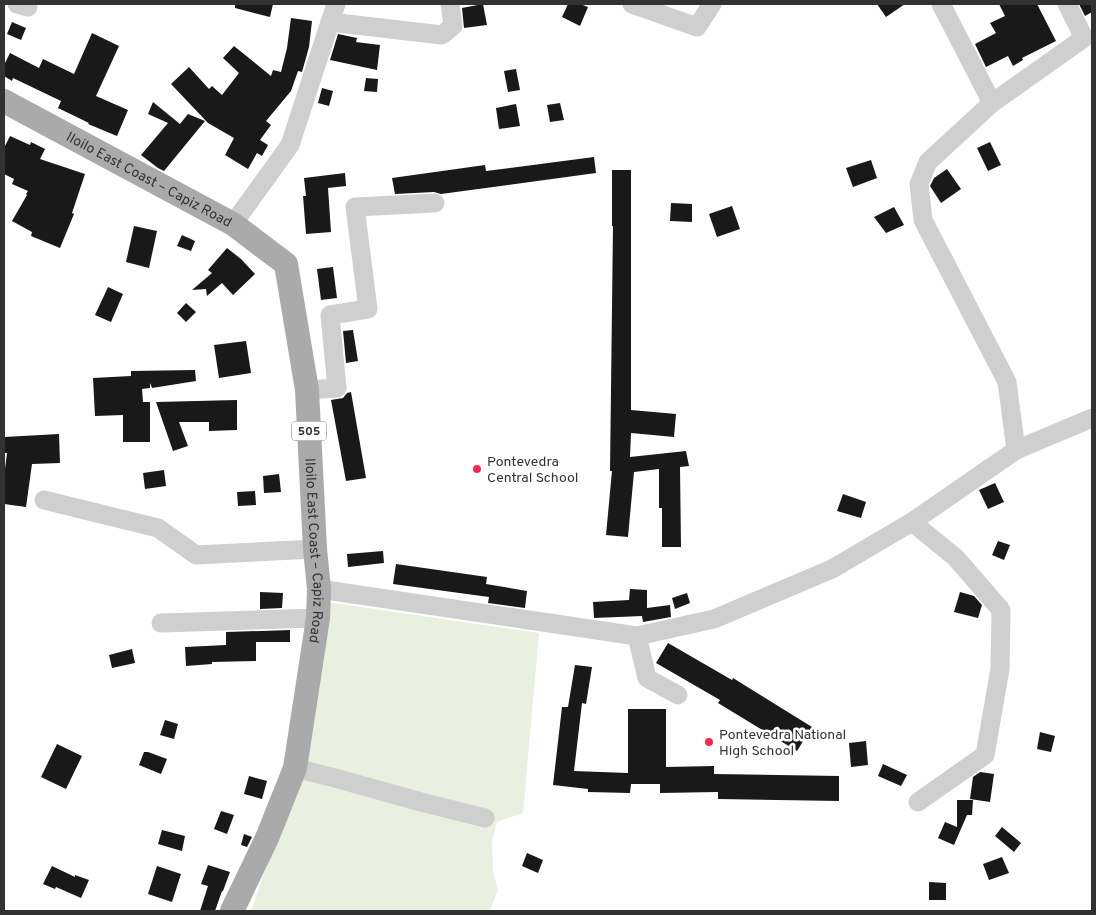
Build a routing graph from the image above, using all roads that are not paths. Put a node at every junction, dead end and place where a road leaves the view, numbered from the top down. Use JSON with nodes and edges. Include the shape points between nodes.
{"nodes":[{"id":1,"x":17,"y":4,"type":"edge"},
{"id":2,"x":28,"y":4,"type":"edge"},
{"id":3,"x":336,"y":4,"type":"edge"},
{"id":4,"x":450,"y":4,"type":"edge"},
{"id":5,"x":632,"y":4,"type":"edge"},
{"id":6,"x":712,"y":4,"type":"edge"},
{"id":7,"x":941,"y":4,"type":"edge"},
{"id":8,"x":1066,"y":4,"type":"edge"},
{"id":9,"x":330,"y":22,"type":"junction"},
{"id":10,"x":1088,"y":35,"type":"edge"},
{"id":11,"x":4,"y":101,"type":"edge"},
{"id":12,"x":992,"y":103,"type":"junction"},
{"id":13,"x":435,"y":203,"type":"dead end"},
{"id":14,"x":232,"y":224,"type":"junction"},
{"id":15,"x":307,"y":390,"type":"junction"},
{"id":16,"x":1092,"y":418,"type":"edge"},
{"id":17,"x":1016,"y":450,"type":"junction"},
{"id":18,"x":44,"y":500,"type":"dead end"},
{"id":19,"x":912,"y":522,"type":"junction"},
{"id":20,"x":315,"y":549,"type":"junction"},
{"id":21,"x":319,"y":589,"type":"junction"},
{"id":22,"x":318,"y":618,"type":"junction"},
{"id":23,"x":161,"y":623,"type":"dead end"},
{"id":24,"x":637,"y":636,"type":"junction"},
{"id":25,"x":678,"y":696,"type":"dead end"},
{"id":26,"x":295,"y":768,"type":"junction"},
{"id":27,"x":918,"y":802,"type":"dead end"},
{"id":28,"x":485,"y":818,"type":"dead end"},
{"id":29,"x":232,"y":911,"type":"edge"}],
"edges":[{"from":1,"to":2,"type":"street","via":[[28,7]]},
{"from":3,"to":9,"type":"street"},
{"from":4,"to":9,"type":"street","via":[[453,26],[442,35]]},
{"from":5,"to":6,"type":"street","via":[[697,28]]},
{"from":7,"to":12,"type":"street"},
{"from":8,"to":10,"type":"street"},
{"from":9,"to":14,"type":"street","via":[[290,146]]},
{"from":10,"to":12,"type":"street"},
{"from":11,"to":14,"type":"main road","name":"Iloilo East Coast – Capiz Road","number":"505"},
{"from":12,"to":17,"type":"street","via":[[928,162],[919,184],[923,220],[1007,382]]},
{"from":13,"to":15,"type":"street","via":[[355,207],[368,309],[330,315],[337,388]]},
{"from":14,"to":15,"type":"main road","name":"Iloilo East Coast – Capiz Road","number":"505","via":[[286,264]]},
{"from":15,"to":20,"type":"main road","name":"Iloilo East Coast – Capiz Road","number":"505"},
{"from":16,"to":17,"type":"street"},
{"from":17,"to":19,"type":"street"},
{"from":18,"to":20,"type":"street","via":[[158,528],[196,555]]},
{"from":19,"to":24,"type":"street","via":[[832,568],[714,619]]},
{"from":19,"to":27,"type":"street","via":[[956,558],[1001,610],[1000,669],[985,755]]},
{"from":20,"to":21,"type":"main road","name":"Iloilo East Coast – Capiz Road","number":"505"},
{"from":21,"to":22,"type":"main road","name":"Iloilo East Coast – Capiz Road","number":"505"},
{"from":21,"to":24,"type":"street"},
{"from":22,"to":23,"type":"street"},
{"from":22,"to":26,"type":"main road","name":"Iloilo East Coast – Capiz Road","number":"505"},
{"from":24,"to":25,"type":"street","via":[[647,678]]},
{"from":26,"to":28,"type":"street"},
{"from":26,"to":29,"type":"main road","name":"Iloilo East Coast – Capiz Road","number":"505","via":[[267,838]]}]}
